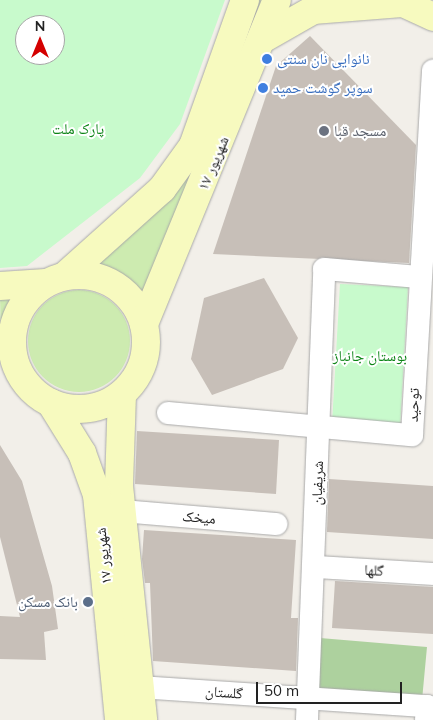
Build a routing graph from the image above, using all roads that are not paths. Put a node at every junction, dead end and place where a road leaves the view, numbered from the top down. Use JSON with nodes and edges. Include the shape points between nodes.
{"nodes":[{"id":1,"x":245,"y":0,"type":"edge"},
{"id":2,"x":277,"y":0,"type":"edge"},
{"id":3,"x":400,"y":1,"type":"edge"},
{"id":4,"x":433,"y":17,"type":"edge"},
{"id":5,"x":264,"y":38,"type":"junction"},
{"id":6,"x":433,"y":71,"type":"edge"},
{"id":7,"x":430,"y":168,"type":"edge"},
{"id":8,"x":420,"y":277,"type":"junction"},
{"id":9,"x":56,"y":279,"type":"junction"},
{"id":10,"x":0,"y":286,"type":"edge"},
{"id":11,"x":144,"y":324,"type":"junction"},
{"id":12,"x":424,"y":366,"type":"edge"},
{"id":13,"x":0,"y":368,"type":"edge"},
{"id":14,"x":23,"y":382,"type":"junction"},
{"id":15,"x":122,"y":394,"type":"junction"},
{"id":16,"x":51,"y":403,"type":"junction"},
{"id":17,"x":168,"y":413,"type":"dead end"},
{"id":18,"x":319,"y":426,"type":"junction"},
{"id":19,"x":121,"y":511,"type":"junction"},
{"id":20,"x":276,"y":524,"type":"dead end"},
{"id":21,"x":315,"y":567,"type":"junction"},
{"id":22,"x":433,"y":574,"type":"edge"},
{"id":23,"x":139,"y":686,"type":"junction"},
{"id":24,"x":308,"y":697,"type":"junction"},
{"id":25,"x":119,"y":720,"type":"edge"},
{"id":26,"x":143,"y":720,"type":"edge"},
{"id":27,"x":307,"y":720,"type":"edge"},
{"id":28,"x":426,"y":720,"type":"edge"}],
"edges":[{"from":1,"to":9,"type":"main road","name":"۱۷ شهریور","via":[[193,146],[162,190]]},
{"from":2,"to":5,"type":"main road","name":"۱۷ شهریور"},
{"from":3,"to":4,"type":"main road"},
{"from":3,"to":5,"type":"main road","via":[[313,10]]},
{"from":5,"to":11,"type":"main road","name":"۱۷ شهریور"},
{"from":6,"to":7,"type":"street","name":"توحید"},
{"from":7,"to":8,"type":"street","name":"توحید"},
{"from":8,"to":12,"type":"street","name":"توحید"},
{"from":8,"to":18,"type":"street","name":"شریفیان","via":[[324,269]]},
{"from":9,"to":10,"type":"main road"},
{"from":9,"to":11,"type":"main road","via":[[86,274],[122,290]]},
{"from":9,"to":14,"type":"main road","via":[[30,294],[12,327],[11,346]]},
{"from":11,"to":15,"type":"main road","via":[[144,362]]},
{"from":12,"to":18,"type":"street","name":"توحید","via":[[412,435]]},
{"from":13,"to":14,"type":"main road"},
{"from":14,"to":16,"type":"main road"},
{"from":15,"to":16,"type":"main road","via":[[88,409]]},
{"from":15,"to":19,"type":"main road","name":"۱۷ شهریور"},
{"from":16,"to":25,"type":"main road","name":"۱۷ شهریور","via":[[82,454],[97,496]]},
{"from":17,"to":18,"type":"street","name":"توحید"},
{"from":18,"to":21,"type":"street","name":"شریفیان"},
{"from":19,"to":20,"type":"street","name":"میخک"},
{"from":19,"to":23,"type":"main road","name":"۱۷ شهریور"},
{"from":21,"to":22,"type":"street","name":"گلها"},
{"from":21,"to":24,"type":"street","name":"شریفیان"},
{"from":23,"to":24,"type":"street","name":"گلستان"},
{"from":23,"to":26,"type":"main road","name":"۱۷ شهریور"},
{"from":24,"to":27,"type":"street"},
{"from":24,"to":28,"type":"street","name":"گلستان","via":[[427,706]]}]}
